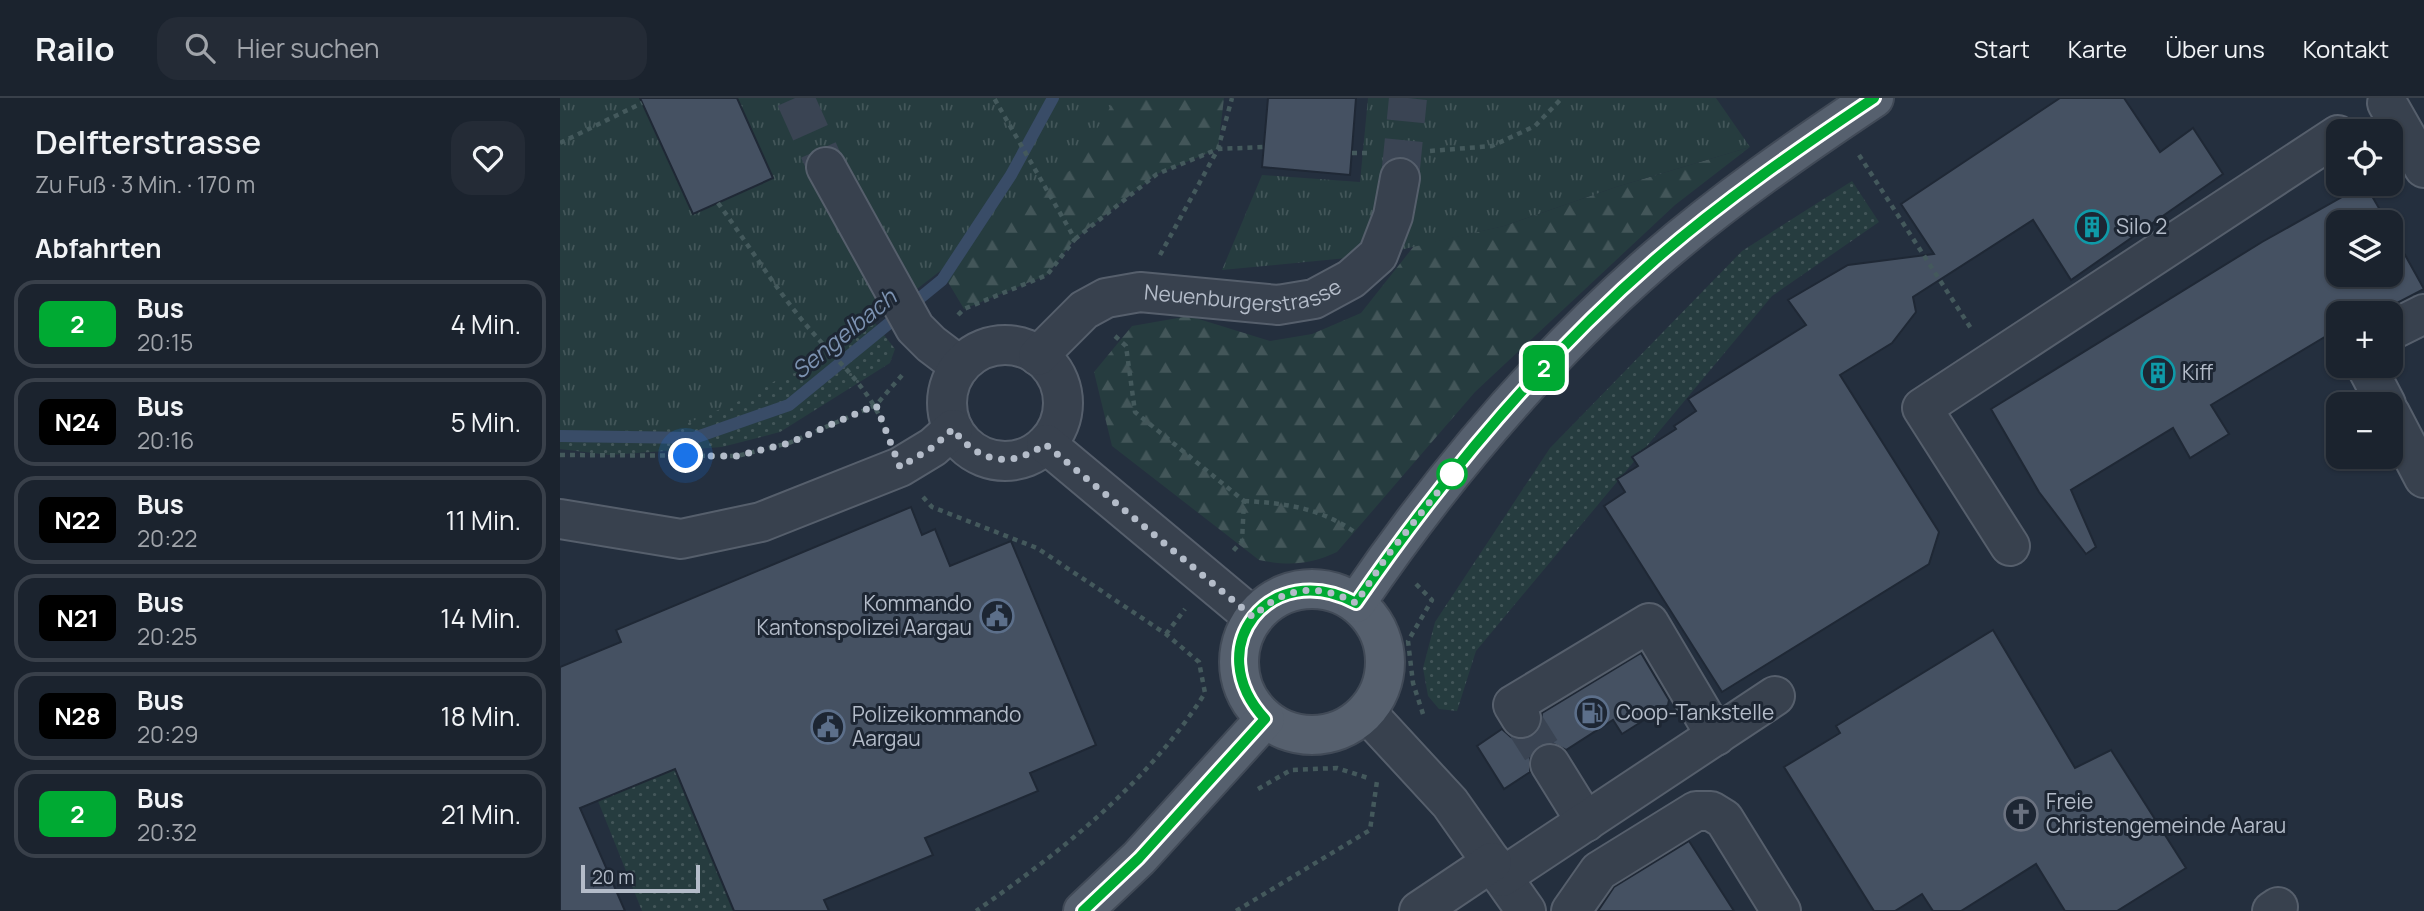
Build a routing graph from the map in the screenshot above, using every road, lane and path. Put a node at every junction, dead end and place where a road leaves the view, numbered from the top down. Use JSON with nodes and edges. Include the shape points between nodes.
{"nodes":[{"id":1,"x":994,"y":98,"type":"edge"},
{"id":2,"x":1232,"y":98,"type":"edge"},
{"id":3,"x":1562,"y":98,"type":"edge"},
{"id":4,"x":1874,"y":98,"type":"edge"},
{"id":5,"x":2386,"y":100,"type":"edge"},
{"id":6,"x":642,"y":103,"type":"dead end"},
{"id":7,"x":2360,"y":119,"type":"edge"},
{"id":8,"x":1838,"y":122,"type":"junction"},
{"id":9,"x":560,"y":143,"type":"edge"},
{"id":10,"x":2326,"y":143,"type":"edge"},
{"id":11,"x":1263,"y":147,"type":"dead end"},
{"id":12,"x":1218,"y":149,"type":"junction"},
{"id":13,"x":1352,"y":153,"type":"dead end"},
{"id":14,"x":1400,"y":161,"type":"junction"},
{"id":15,"x":826,"y":167,"type":"tunnel mouth"},
{"id":16,"x":2424,"y":168,"type":"edge"},
{"id":17,"x":718,"y":203,"type":"dead end"},
{"id":18,"x":1075,"y":239,"type":"junction"},
{"id":19,"x":1140,"y":292,"type":"junction"},
{"id":20,"x":1084,"y":310,"type":"junction"},
{"id":21,"x":2424,"y":314,"type":"edge"},
{"id":22,"x":2403,"y":324,"type":"edge"},
{"id":23,"x":935,"y":346,"type":"junction"},
{"id":24,"x":1038,"y":356,"type":"junction"},
{"id":25,"x":1993,"y":362,"type":"junction"},
{"id":26,"x":876,"y":405,"type":"junction"},
{"id":27,"x":953,"y":429,"type":"junction"},
{"id":28,"x":2403,"y":438,"type":"edge"},
{"id":29,"x":1045,"y":444,"type":"junction"},
{"id":30,"x":560,"y":455,"type":"edge"},
{"id":31,"x":900,"y":467,"type":"junction"},
{"id":32,"x":2424,"y":478,"type":"edge"},
{"id":33,"x":1244,"y":501,"type":"junction"},
{"id":34,"x":560,"y":519,"type":"edge"},
{"id":35,"x":2010,"y":547,"type":"dead end"},
{"id":36,"x":1387,"y":556,"type":"junction"},
{"id":37,"x":1208,"y":579,"type":"junction"},
{"id":38,"x":1356,"y":603,"type":"junction"},
{"id":39,"x":1253,"y":617,"type":"junction"},
{"id":40,"x":1167,"y":634,"type":"junction"},
{"id":41,"x":1775,"y":696,"type":"dead end"},
{"id":42,"x":1366,"y":712,"type":"junction"},
{"id":43,"x":1521,"y":718,"type":"dead end"},
{"id":44,"x":1265,"y":719,"type":"junction"},
{"id":45,"x":1425,"y":720,"type":"dead end"},
{"id":46,"x":1716,"y":736,"type":"junction"},
{"id":47,"x":1413,"y":763,"type":"junction"},
{"id":48,"x":1550,"y":764,"type":"tunnel mouth"},
{"id":49,"x":1377,"y":781,"type":"junction"},
{"id":50,"x":1251,"y":793,"type":"dead end"},
{"id":51,"x":1586,"y":822,"type":"junction"},
{"id":52,"x":1497,"y":870,"type":"junction"},
{"id":53,"x":976,"y":911,"type":"edge"},
{"id":54,"x":1083,"y":911,"type":"edge"},
{"id":55,"x":1236,"y":911,"type":"edge"},
{"id":56,"x":1419,"y":911,"type":"edge"},
{"id":57,"x":1526,"y":911,"type":"edge"},
{"id":58,"x":1571,"y":911,"type":"edge"},
{"id":59,"x":1781,"y":911,"type":"edge"}],
"edges":[{"from":1,"to":18,"type":"path"},
{"from":2,"to":12,"type":"path"},
{"from":3,"to":14,"type":"path","via":[[1535,126],[1492,146]]},
{"from":4,"to":8,"type":"main road"},
{"from":5,"to":7,"type":"street"},
{"from":5,"to":16,"type":"street"},
{"from":6,"to":9,"type":"path"},
{"from":8,"to":25,"type":"path"},
{"from":8,"to":36,"type":"main road","via":[[1656,259],[1576,334],[1464,458]]},
{"from":10,"to":25,"type":"street"},
{"from":11,"to":12,"type":"path"},
{"from":12,"to":18,"type":"path","via":[[1157,174]]},
{"from":12,"to":19,"type":"path"},
{"from":13,"to":14,"type":"path"},
{"from":14,"to":19,"type":"street","name":"Neuenburgerstrasse","via":[[1393,216],[1378,255],[1351,279],[1314,299],[1278,305]]},
{"from":15,"to":23,"type":"street","via":[[890,287]]},
{"from":17,"to":26,"type":"path","via":[[807,326]]},
{"from":18,"to":23,"type":"path","via":[[1047,275],[964,309]]},
{"from":19,"to":20,"type":"street","name":"Neuenburgerstrasse","via":[[1106,298]]},
{"from":20,"to":24,"type":"street","name":"Neuenburgerstrasse"},
{"from":20,"to":33,"type":"path","via":[[1126,346],[1135,412]]},
{"from":21,"to":22,"type":"street"},
{"from":23,"to":24,"type":"street","via":[[973,355],[1006,345]]},
{"from":23,"to":26,"type":"path"},
{"from":23,"to":27,"type":"street"},
{"from":24,"to":29,"type":"street","via":[[1051,367],[1063,398],[1056,431]]},
{"from":25,"to":35,"type":"street","via":[[1923,408]]},
{"from":26,"to":30,"type":"path","via":[[789,443],[737,456]]},
{"from":26,"to":31,"type":"path"},
{"from":27,"to":29,"type":"street","via":[[971,449],[995,460],[1014,461]]},
{"from":27,"to":31,"type":"street"},
{"from":28,"to":32,"type":"street"},
{"from":29,"to":37,"type":"street"},
{"from":31,"to":34,"type":"street","via":[[761,522],[681,539]]},
{"from":31,"to":40,"type":"path","via":[[932,507],[1037,548]]},
{"from":33,"to":36,"type":"path","via":[[1288,503],[1342,523]]},
{"from":33,"to":37,"type":"path","via":[[1242,541]]},
{"from":36,"to":38,"type":"main road"},
{"from":36,"to":45,"type":"path","via":[[1432,600],[1408,641],[1413,684]]},
{"from":37,"to":39,"type":"street"},
{"from":37,"to":40,"type":"path"},
{"from":38,"to":39,"type":"main road","via":[[1321,589],[1302,589],[1283,594]]},
{"from":38,"to":42,"type":"main road","via":[[1373,623],[1384,647],[1382,681]]},
{"from":39,"to":44,"type":"main road","via":[[1239,652],[1239,671],[1243,689]]},
{"from":40,"to":53,"type":"path","via":[[1199,662],[1205,693],[1181,731],[1084,830]]},
{"from":41,"to":46,"type":"street"},
{"from":42,"to":44,"type":"main road","via":[[1325,734],[1294,732]]},
{"from":42,"to":47,"type":"street"},
{"from":43,"to":46,"type":"street","via":[[1513,705],[1649,624]]},
{"from":44,"to":54,"type":"main road","via":[[1139,858]]},
{"from":46,"to":51,"type":"street"},
{"from":47,"to":49,"type":"path"},
{"from":47,"to":52,"type":"street","via":[[1450,803]]},
{"from":48,"to":51,"type":"street"},
{"from":49,"to":50,"type":"path","via":[[1337,768],[1291,769]]},
{"from":49,"to":55,"type":"path","via":[[1370,830]]},
{"from":51,"to":52,"type":"street"},
{"from":52,"to":56,"type":"street"},
{"from":52,"to":57,"type":"street"},
{"from":58,"to":59,"type":"street","via":[[1599,871],[1696,811],[1711,811],[1724,819]]}]}
